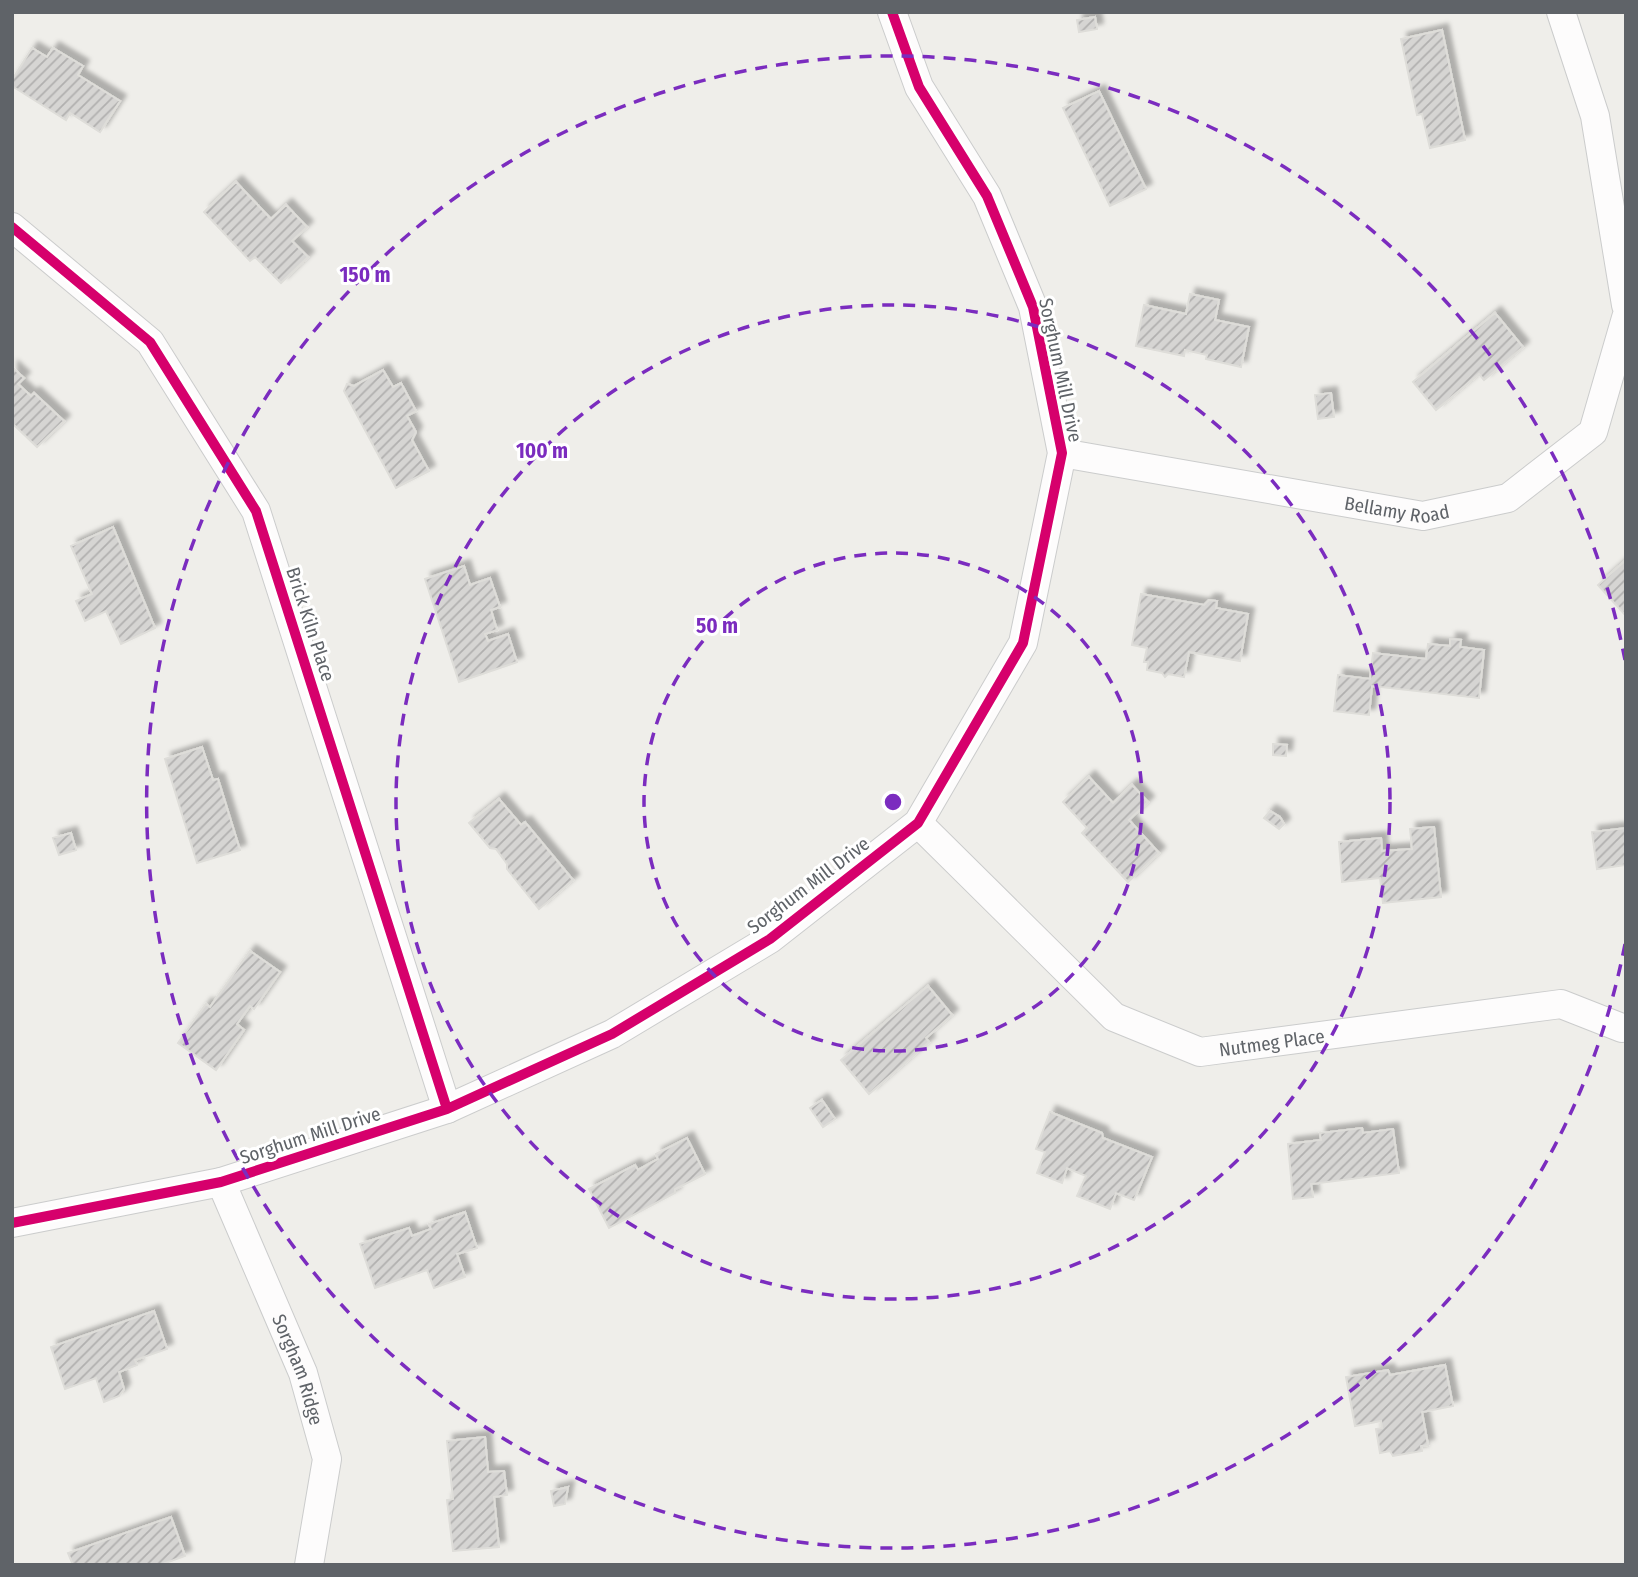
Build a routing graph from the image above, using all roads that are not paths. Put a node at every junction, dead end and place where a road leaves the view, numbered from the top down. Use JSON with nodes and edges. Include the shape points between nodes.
{"nodes":[{"id":1,"x":892,"y":12,"type":"edge"},
{"id":2,"x":1561,"y":12,"type":"edge"},
{"id":3,"x":12,"y":227,"type":"edge"},
{"id":4,"x":1626,"y":305,"type":"edge"},
{"id":5,"x":1626,"y":318,"type":"edge"},
{"id":6,"x":1062,"y":453,"type":"junction"},
{"id":7,"x":918,"y":822,"type":"junction"},
{"id":8,"x":1622,"y":1028,"type":"dead end"},
{"id":9,"x":447,"y":1109,"type":"junction"},
{"id":10,"x":220,"y":1182,"type":"junction"},
{"id":11,"x":12,"y":1223,"type":"edge"},
{"id":12,"x":309,"y":1565,"type":"edge"}],
"edges":[{"from":1,"to":6,"type":"street","name":"Sorghum Mill Drive","via":[[919,87],[987,196],[1033,307]]},
{"from":2,"to":4,"type":"street","via":[[1595,116]]},
{"from":3,"to":9,"type":"street","name":"Brick Kiln Place","via":[[150,342],[256,511]]},
{"from":5,"to":6,"type":"street","name":"Bellamy Road","via":[[1593,432],[1508,498],[1423,516]]},
{"from":6,"to":7,"type":"street","name":"Sorghum Mill Drive","via":[[1023,643]]},
{"from":7,"to":8,"type":"street","name":"Nutmeg Place","via":[[1114,1017],[1200,1052],[1561,1004]]},
{"from":7,"to":9,"type":"street","name":"Sorghum Mill Drive","via":[[770,939],[612,1034]]},
{"from":9,"to":10,"type":"street","name":"Sorghum Mill Drive"},
{"from":10,"to":11,"type":"street","name":"Sorghum Mill Drive"},
{"from":10,"to":12,"type":"street","name":"Sorgham Ridge","via":[[303,1373],[327,1458]]}]}
